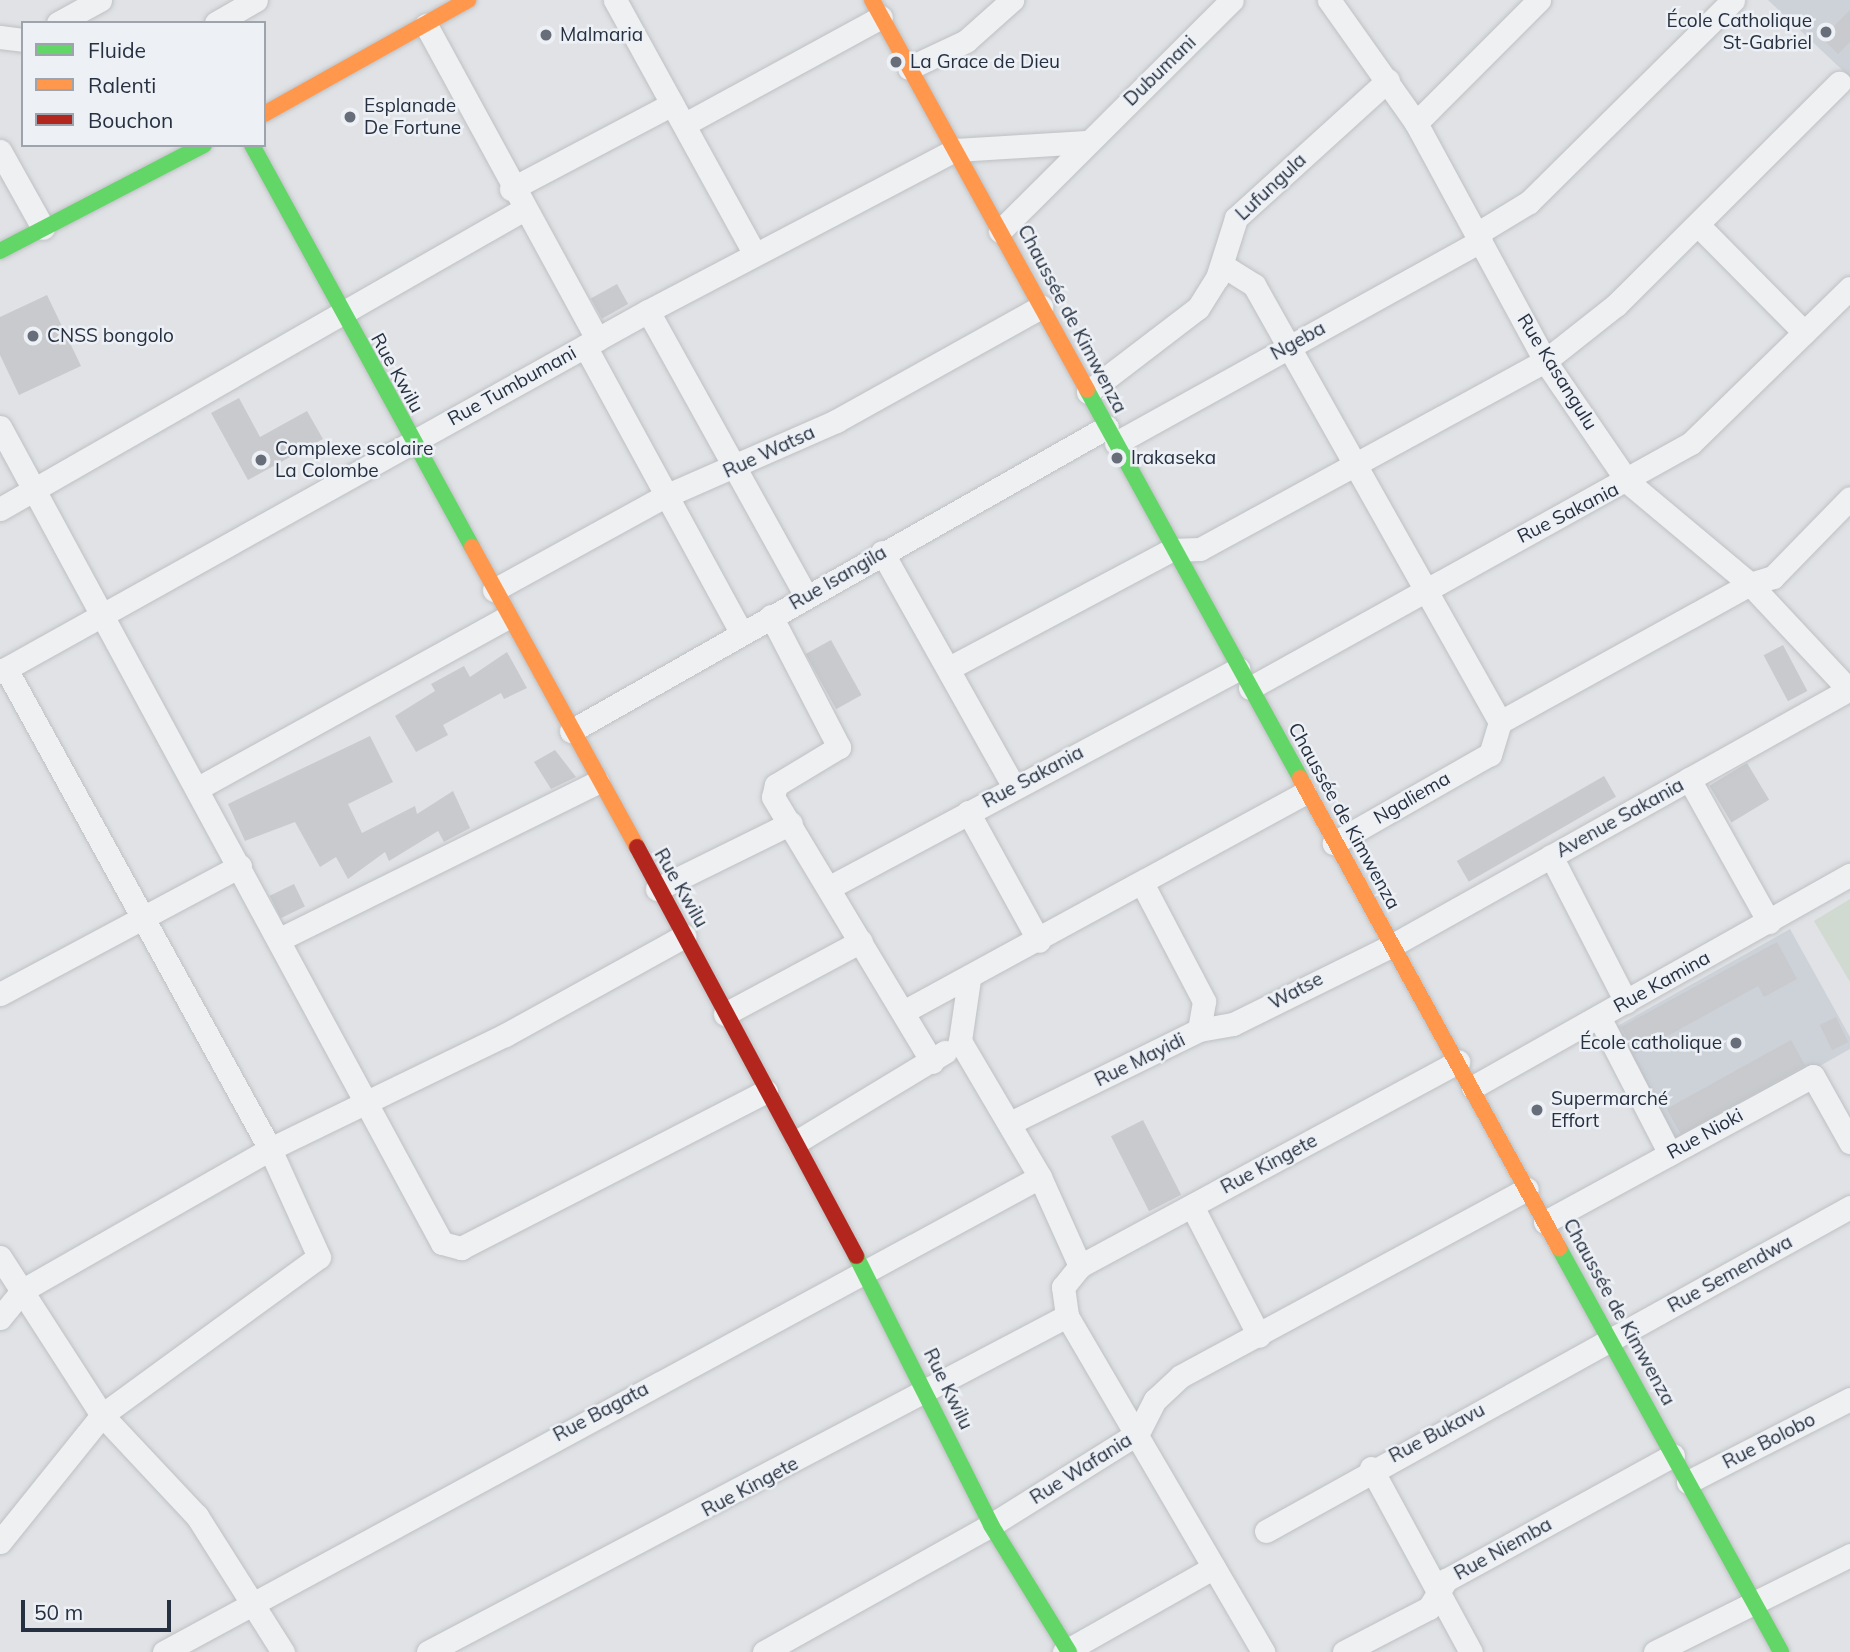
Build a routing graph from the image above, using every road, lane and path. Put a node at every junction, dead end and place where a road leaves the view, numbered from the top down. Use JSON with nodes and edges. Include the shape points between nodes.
{"nodes":[{"id":1,"x":100,"y":0,"type":"edge"},
{"id":2,"x":256,"y":0,"type":"edge"},
{"id":3,"x":468,"y":0,"type":"edge"},
{"id":4,"x":615,"y":0,"type":"edge"},
{"id":5,"x":1012,"y":0,"type":"edge"},
{"id":6,"x":1232,"y":0,"type":"edge"},
{"id":7,"x":1539,"y":0,"type":"edge"},
{"id":8,"x":1733,"y":0,"type":"edge"},
{"id":9,"x":1339,"y":4,"type":"edge"},
{"id":10,"x":876,"y":8,"type":"edge"},
{"id":11,"x":62,"y":21,"type":"edge"},
{"id":12,"x":219,"y":21,"type":"edge"},
{"id":13,"x":426,"y":25,"type":"junction"},
{"id":14,"x":0,"y":37,"type":"edge"},
{"id":15,"x":21,"y":40,"type":"edge"},
{"id":16,"x":909,"y":68,"type":"junction"},
{"id":17,"x":1388,"y":80,"type":"junction"},
{"id":18,"x":1839,"y":83,"type":"dead end"},
{"id":19,"x":672,"y":104,"type":"junction"},
{"id":20,"x":266,"y":113,"type":"edge"},
{"id":21,"x":1416,"y":123,"type":"junction"},
{"id":22,"x":685,"y":124,"type":"junction"},
{"id":23,"x":1087,"y":142,"type":"junction"},
{"id":24,"x":200,"y":147,"type":"edge"},
{"id":25,"x":254,"y":147,"type":"edge"},
{"id":26,"x":955,"y":150,"type":"junction"},
{"id":27,"x":0,"y":151,"type":"edge"},
{"id":28,"x":511,"y":189,"type":"junction"},
{"id":29,"x":524,"y":209,"type":"junction"},
{"id":30,"x":1698,"y":225,"type":"junction"},
{"id":31,"x":43,"y":228,"type":"junction"},
{"id":32,"x":1000,"y":231,"type":"junction"},
{"id":33,"x":1479,"y":237,"type":"junction"},
{"id":34,"x":0,"y":251,"type":"edge"},
{"id":35,"x":754,"y":253,"type":"junction"},
{"id":36,"x":1222,"y":265,"type":"junction"},
{"id":37,"x":1847,"y":297,"type":"edge"},
{"id":38,"x":1041,"y":307,"type":"junction"},
{"id":39,"x":648,"y":311,"type":"junction"},
{"id":40,"x":340,"y":313,"type":"junction"},
{"id":41,"x":1804,"y":332,"type":"junction"},
{"id":42,"x":591,"y":342,"type":"junction"},
{"id":43,"x":1289,"y":346,"type":"junction"},
{"id":44,"x":1545,"y":361,"type":"junction"},
{"id":45,"x":1088,"y":392,"type":"junction"},
{"id":46,"x":0,"y":427,"type":"edge"},
{"id":47,"x":1111,"y":435,"type":"junction"},
{"id":48,"x":410,"y":442,"type":"junction"},
{"id":49,"x":1357,"y":460,"type":"junction"},
{"id":50,"x":734,"y":469,"type":"junction"},
{"id":51,"x":1628,"y":482,"type":"junction"},
{"id":52,"x":34,"y":487,"type":"junction"},
{"id":53,"x":663,"y":497,"type":"junction"},
{"id":54,"x":1850,"y":498,"type":"edge"},
{"id":55,"x":0,"y":509,"type":"edge"},
{"id":56,"x":1171,"y":550,"type":"junction"},
{"id":57,"x":882,"y":552,"type":"junction"},
{"id":58,"x":1750,"y":584,"type":"junction"},
{"id":59,"x":1425,"y":587,"type":"junction"},
{"id":60,"x":494,"y":590,"type":"junction"},
{"id":61,"x":806,"y":596,"type":"junction"},
{"id":62,"x":771,"y":616,"type":"junction"},
{"id":63,"x":506,"y":618,"type":"junction"},
{"id":64,"x":102,"y":619,"type":"junction"},
{"id":65,"x":740,"y":632,"type":"junction"},
{"id":66,"x":951,"y":667,"type":"junction"},
{"id":67,"x":3,"y":671,"type":"edge"},
{"id":68,"x":1244,"y":678,"type":"junction"},
{"id":69,"x":1850,"y":690,"type":"edge"},
{"id":70,"x":1500,"y":722,"type":"junction"},
{"id":71,"x":571,"y":731,"type":"junction"},
{"id":72,"x":1689,"y":779,"type":"junction"},
{"id":73,"x":597,"y":782,"type":"junction"},
{"id":74,"x":1014,"y":787,"type":"junction"},
{"id":75,"x":198,"y":788,"type":"junction"},
{"id":76,"x":1304,"y":793,"type":"junction"},
{"id":77,"x":968,"y":812,"type":"junction"},
{"id":78,"x":791,"y":823,"type":"junction"},
{"id":79,"x":1334,"y":842,"type":"junction"},
{"id":80,"x":1551,"y":856,"type":"junction"},
{"id":81,"x":240,"y":866,"type":"junction"},
{"id":82,"x":1850,"y":875,"type":"edge"},
{"id":83,"x":1143,"y":885,"type":"junction"},
{"id":84,"x":830,"y":887,"type":"junction"},
{"id":85,"x":657,"y":889,"type":"junction"},
{"id":86,"x":142,"y":914,"type":"junction"},
{"id":87,"x":1769,"y":922,"type":"junction"},
{"id":88,"x":684,"y":936,"type":"junction"},
{"id":89,"x":282,"y":938,"type":"junction"},
{"id":90,"x":1039,"y":941,"type":"junction"},
{"id":91,"x":861,"y":942,"type":"junction"},
{"id":92,"x":1391,"y":946,"type":"junction"},
{"id":93,"x":969,"y":979,"type":"junction"},
{"id":94,"x":0,"y":994,"type":"edge"},
{"id":95,"x":1626,"y":1002,"type":"junction"},
{"id":96,"x":902,"y":1012,"type":"junction"},
{"id":97,"x":725,"y":1013,"type":"junction"},
{"id":98,"x":1599,"y":1017,"type":"junction"},
{"id":99,"x":1199,"y":1030,"type":"junction"},
{"id":100,"x":960,"y":1041,"type":"junction"},
{"id":101,"x":932,"y":1062,"type":"junction"},
{"id":102,"x":1458,"y":1062,"type":"junction"},
{"id":103,"x":1472,"y":1087,"type":"junction"},
{"id":104,"x":766,"y":1091,"type":"junction"},
{"id":105,"x":367,"y":1102,"type":"junction"},
{"id":106,"x":1010,"y":1123,"type":"junction"},
{"id":107,"x":1847,"y":1131,"type":"edge"},
{"id":108,"x":797,"y":1141,"type":"junction"},
{"id":109,"x":270,"y":1149,"type":"junction"},
{"id":110,"x":1670,"y":1154,"type":"junction"},
{"id":111,"x":1041,"y":1177,"type":"junction"},
{"id":112,"x":1527,"y":1189,"type":"junction"},
{"id":113,"x":1192,"y":1206,"type":"junction"},
{"id":114,"x":1850,"y":1207,"type":"edge"},
{"id":115,"x":1545,"y":1222,"type":"junction"},
{"id":116,"x":0,"y":1257,"type":"edge"},
{"id":117,"x":1080,"y":1266,"type":"junction"},
{"id":118,"x":866,"y":1269,"type":"junction"},
{"id":119,"x":23,"y":1290,"type":"junction"},
{"id":120,"x":1068,"y":1316,"type":"junction"},
{"id":121,"x":0,"y":1318,"type":"edge"},
{"id":122,"x":1259,"y":1336,"type":"junction"},
{"id":123,"x":1610,"y":1340,"type":"junction"},
{"id":124,"x":928,"y":1394,"type":"junction"},
{"id":125,"x":1850,"y":1399,"type":"edge"},
{"id":126,"x":102,"y":1415,"type":"junction"},
{"id":127,"x":1139,"y":1433,"type":"junction"},
{"id":128,"x":1673,"y":1455,"type":"junction"},
{"id":129,"x":1371,"y":1468,"type":"junction"},
{"id":130,"x":1688,"y":1482,"type":"junction"},
{"id":131,"x":991,"y":1525,"type":"junction"},
{"id":132,"x":1266,"y":1531,"type":"dead end"},
{"id":133,"x":0,"y":1542,"type":"edge"},
{"id":134,"x":1850,"y":1555,"type":"edge"},
{"id":135,"x":1214,"y":1567,"type":"junction"},
{"id":136,"x":1437,"y":1591,"type":"junction"},
{"id":137,"x":252,"y":1601,"type":"junction"},
{"id":138,"x":1753,"y":1601,"type":"junction"},
{"id":139,"x":1067,"y":1651,"type":"edge"},
{"id":140,"x":164,"y":1652,"type":"edge"},
{"id":141,"x":284,"y":1652,"type":"edge"},
{"id":142,"x":428,"y":1652,"type":"edge"},
{"id":143,"x":764,"y":1652,"type":"edge"},
{"id":144,"x":1263,"y":1652,"type":"edge"},
{"id":145,"x":1344,"y":1652,"type":"edge"},
{"id":146,"x":1471,"y":1652,"type":"edge"},
{"id":147,"x":1655,"y":1652,"type":"edge"},
{"id":148,"x":1781,"y":1652,"type":"edge"}],
"edges":[{"from":1,"to":11,"type":"street"},
{"from":2,"to":12,"type":"street"},
{"from":3,"to":13,"type":"street"},
{"from":4,"to":19,"type":"street"},
{"from":5,"to":16,"type":"street","via":[[966,41]]},
{"from":6,"to":23,"type":"street","name":"Dubumani"},
{"from":7,"to":21,"type":"street"},
{"from":8,"to":33,"type":"street","name":"Ngeba","via":[[1529,202]]},
{"from":9,"to":17,"type":"street","name":"Rue Kasangulu"},
{"from":10,"to":16,"type":"street","name":"Chaussée de Kimwenza"},
{"from":10,"to":22,"type":"street"},
{"from":13,"to":20,"type":"street"},
{"from":13,"to":28,"type":"street"},
{"from":14,"to":15,"type":"street"},
{"from":16,"to":26,"type":"street","name":"Chaussée de Kimwenza"},
{"from":17,"to":21,"type":"street","name":"Rue Kasangulu"},
{"from":17,"to":36,"type":"street","name":"Lufungula","via":[[1237,218],[1228,230]]},
{"from":18,"to":30,"type":"street"},
{"from":19,"to":22,"type":"street"},
{"from":19,"to":28,"type":"street"},
{"from":21,"to":33,"type":"street","name":"Rue Kasangulu"},
{"from":22,"to":35,"type":"street"},
{"from":23,"to":26,"type":"street"},
{"from":23,"to":32,"type":"street","name":"Dubumani"},
{"from":24,"to":31,"type":"street"},
{"from":25,"to":40,"type":"street","name":"Rue Kwilu"},
{"from":26,"to":32,"type":"street","name":"Chaussée de Kimwenza"},
{"from":26,"to":35,"type":"street","name":"Rue Tumbumani"},
{"from":27,"to":31,"type":"street"},
{"from":28,"to":29,"type":"street"},
{"from":29,"to":40,"type":"street"},
{"from":29,"to":42,"type":"street"},
{"from":30,"to":41,"type":"street"},
{"from":30,"to":44,"type":"street"},
{"from":31,"to":34,"type":"street"},
{"from":32,"to":38,"type":"street","name":"Chaussée de Kimwenza"},
{"from":33,"to":43,"type":"street","name":"Ngeba"},
{"from":33,"to":44,"type":"street","name":"Rue Kasangulu"},
{"from":35,"to":39,"type":"street","name":"Rue Tumbumani"},
{"from":36,"to":43,"type":"street","via":[[1254,285]]},
{"from":36,"to":45,"type":"street","name":"Lufungula","via":[[1185,320]]},
{"from":37,"to":41,"type":"street","name":"Rue Sakania"},
{"from":38,"to":45,"type":"street","name":"Chaussée de Kimwenza"},
{"from":38,"to":50,"type":"street","name":"Rue Watsa","via":[[836,421]]},
{"from":39,"to":42,"type":"street","name":"Rue Tumbumani"},
{"from":39,"to":50,"type":"street"},
{"from":40,"to":48,"type":"street","name":"Rue Kwilu"},
{"from":40,"to":52,"type":"street"},
{"from":41,"to":51,"type":"street","name":"Rue Sakania","via":[[1707,429]]},
{"from":42,"to":48,"type":"street","name":"Rue Tumbumani"},
{"from":42,"to":53,"type":"street"},
{"from":43,"to":47,"type":"street","name":"Ngeba"},
{"from":43,"to":49,"type":"street"},
{"from":44,"to":49,"type":"street"},
{"from":44,"to":51,"type":"street","name":"Rue Kasangulu"},
{"from":45,"to":47,"type":"street","name":"Chaussée de Kimwenza"},
{"from":46,"to":52,"type":"street"},
{"from":47,"to":56,"type":"street","name":"Chaussée de Kimwenza"},
{"from":47,"to":57,"type":"street","name":"Rue Isangila"},
{"from":48,"to":60,"type":"street","name":"Rue Kwilu"},
{"from":48,"to":64,"type":"street","name":"Rue Tumbumani"},
{"from":49,"to":56,"type":"street","via":[[1200,549]]},
{"from":49,"to":59,"type":"street"},
{"from":50,"to":53,"type":"street","name":"Rue Watsa"},
{"from":50,"to":61,"type":"street"},
{"from":51,"to":58,"type":"street","name":"Rue Kasangulu"},
{"from":51,"to":59,"type":"street","name":"Rue Sakania"},
{"from":52,"to":55,"type":"street"},
{"from":52,"to":64,"type":"street"},
{"from":53,"to":60,"type":"street","name":"Rue Watsa"},
{"from":53,"to":65,"type":"street"},
{"from":54,"to":58,"type":"street","via":[[1773,578]]},
{"from":56,"to":66,"type":"street"},
{"from":56,"to":68,"type":"street","name":"Chaussée de Kimwenza"},
{"from":57,"to":61,"type":"street","name":"Rue Isangila"},
{"from":57,"to":66,"type":"street"},
{"from":58,"to":69,"type":"street","name":"Rue Kasangulu"},
{"from":58,"to":70,"type":"street"},
{"from":59,"to":68,"type":"street","name":"Rue Sakania"},
{"from":59,"to":70,"type":"street"},
{"from":60,"to":63,"type":"street","name":"Rue Kwilu"},
{"from":61,"to":62,"type":"street","name":"Rue Isangila"},
{"from":62,"to":65,"type":"street","name":"Rue Isangila"},
{"from":62,"to":78,"type":"street","via":[[839,747],[776,785],[773,797]]},
{"from":63,"to":71,"type":"street","name":"Rue Kwilu"},
{"from":63,"to":75,"type":"street"},
{"from":64,"to":67,"type":"street","name":"Rue Tumbumani"},
{"from":64,"to":75,"type":"street"},
{"from":65,"to":71,"type":"street","name":"Rue Isangila"},
{"from":66,"to":74,"type":"street"},
{"from":67,"to":86,"type":"street"},
{"from":68,"to":74,"type":"street","name":"Rue Sakania"},
{"from":68,"to":76,"type":"street","name":"Chaussée de Kimwenza"},
{"from":69,"to":72,"type":"street","name":"Avenue Sakania"},
{"from":70,"to":79,"type":"street","name":"Ngaliema","via":[[1490,754]]},
{"from":71,"to":73,"type":"street","name":"Rue Kwilu"},
{"from":72,"to":80,"type":"street","name":"Avenue Sakania"},
{"from":72,"to":87,"type":"street"},
{"from":73,"to":85,"type":"street","name":"Rue Kwilu"},
{"from":73,"to":89,"type":"street"},
{"from":74,"to":77,"type":"street","name":"Rue Sakania"},
{"from":75,"to":81,"type":"street"},
{"from":76,"to":79,"type":"street","name":"Chaussée de Kimwenza"},
{"from":76,"to":83,"type":"street"},
{"from":77,"to":84,"type":"street","name":"Rue Sakania"},
{"from":77,"to":90,"type":"street"},
{"from":78,"to":84,"type":"street"},
{"from":78,"to":85,"type":"street"},
{"from":79,"to":92,"type":"street","name":"Chaussée de Kimwenza"},
{"from":80,"to":92,"type":"street","name":"Avenue Sakania"},
{"from":80,"to":95,"type":"street"},
{"from":81,"to":86,"type":"street"},
{"from":81,"to":89,"type":"street"},
{"from":82,"to":87,"type":"street","name":"Rue Kamina"},
{"from":83,"to":90,"type":"street"},
{"from":83,"to":99,"type":"street","name":"Rue Mayidi","via":[[1204,1001]]},
{"from":84,"to":91,"type":"street"},
{"from":85,"to":88,"type":"street","name":"Rue Kwilu"},
{"from":86,"to":94,"type":"street"},
{"from":86,"to":109,"type":"street"},
{"from":87,"to":95,"type":"street","name":"Rue Kamina"},
{"from":88,"to":97,"type":"street","name":"Rue Kwilu"},
{"from":88,"to":105,"type":"street"},
{"from":89,"to":105,"type":"street"},
{"from":90,"to":93,"type":"street"},
{"from":91,"to":96,"type":"street"},
{"from":91,"to":97,"type":"street"},
{"from":92,"to":99,"type":"street","name":"Watse","via":[[1233,1024]]},
{"from":92,"to":102,"type":"street","name":"Chaussée de Kimwenza"},
{"from":93,"to":96,"type":"street"},
{"from":93,"to":100,"type":"street"},
{"from":95,"to":98,"type":"street","name":"Rue Kamina"},
{"from":96,"to":101,"type":"street"},
{"from":97,"to":104,"type":"street","name":"Rue Kwilu"},
{"from":98,"to":103,"type":"street","name":"Rue Kamina"},
{"from":98,"to":110,"type":"street"},
{"from":99,"to":106,"type":"street","name":"Rue Mayidi"},
{"from":100,"to":101,"type":"street"},
{"from":100,"to":106,"type":"street"},
{"from":101,"to":108,"type":"street"},
{"from":102,"to":103,"type":"street","name":"Chaussée de Kimwenza"},
{"from":102,"to":113,"type":"street","name":"Rue Kingete"},
{"from":103,"to":112,"type":"street","name":"Chaussée de Kimwenza"},
{"from":104,"to":105,"type":"street","via":[[450,1249]]},
{"from":104,"to":108,"type":"street","name":"Rue Kwilu"},
{"from":105,"to":109,"type":"street"},
{"from":106,"to":111,"type":"street"},
{"from":107,"to":110,"type":"street","name":"Rue Nioki","via":[[1813,1076]]},
{"from":108,"to":118,"type":"street","name":"Rue Kwilu"},
{"from":109,"to":119,"type":"street"},
{"from":109,"to":126,"type":"street","via":[[319,1257]]},
{"from":110,"to":115,"type":"street","name":"Rue Nioki"},
{"from":111,"to":117,"type":"street"},
{"from":111,"to":118,"type":"street","name":"Rue Bagata"},
{"from":112,"to":115,"type":"street","name":"Chaussée de Kimwenza"},
{"from":112,"to":122,"type":"street","name":"Rue Wafania"},
{"from":113,"to":117,"type":"street","name":"Rue Kingete"},
{"from":113,"to":122,"type":"street"},
{"from":114,"to":123,"type":"street","name":"Rue Semendwa"},
{"from":115,"to":123,"type":"street","name":"Chaussée de Kimwenza"},
{"from":116,"to":119,"type":"street"},
{"from":117,"to":120,"type":"street","via":[[1063,1287]]},
{"from":118,"to":124,"type":"street","name":"Rue Kwilu"},
{"from":118,"to":137,"type":"street","name":"Rue Bagata"},
{"from":119,"to":121,"type":"street"},
{"from":119,"to":126,"type":"street"},
{"from":120,"to":124,"type":"street","name":"Rue Kingete"},
{"from":120,"to":127,"type":"street"},
{"from":122,"to":127,"type":"street","name":"Rue Wafania","via":[[1181,1376],[1155,1400]]},
{"from":123,"to":128,"type":"street","name":"Chaussée de Kimwenza"},
{"from":123,"to":129,"type":"street","name":"Rue Bukavu"},
{"from":124,"to":131,"type":"street","name":"Rue Kwilu"},
{"from":124,"to":142,"type":"street","name":"Rue Kingete"},
{"from":125,"to":130,"type":"street","name":"Rue Bolobo"},
{"from":126,"to":133,"type":"street"},
{"from":126,"to":137,"type":"street","via":[[197,1516]]},
{"from":127,"to":131,"type":"street","name":"Rue Wafania"},
{"from":127,"to":135,"type":"street"},
{"from":128,"to":130,"type":"street","name":"Chaussée de Kimwenza"},
{"from":128,"to":136,"type":"street","name":"Rue Niemba"},
{"from":129,"to":132,"type":"street","name":"Rue Bukavu"},
{"from":129,"to":136,"type":"street"},
{"from":130,"to":138,"type":"street","name":"Chaussée de Kimwenza"},
{"from":131,"to":139,"type":"street","name":"Rue Kwilu"},
{"from":131,"to":143,"type":"street","name":"Rue Wafania"},
{"from":134,"to":138,"type":"street"},
{"from":135,"to":139,"type":"street"},
{"from":135,"to":144,"type":"street"},
{"from":136,"to":145,"type":"street","name":"Rue Niemba","via":[[1429,1608]]},
{"from":136,"to":146,"type":"street"},
{"from":137,"to":140,"type":"street","name":"Rue Bagata"},
{"from":137,"to":141,"type":"street"},
{"from":138,"to":147,"type":"street"},
{"from":138,"to":148,"type":"street","name":"Chaussée de Kimwenza"}]}
